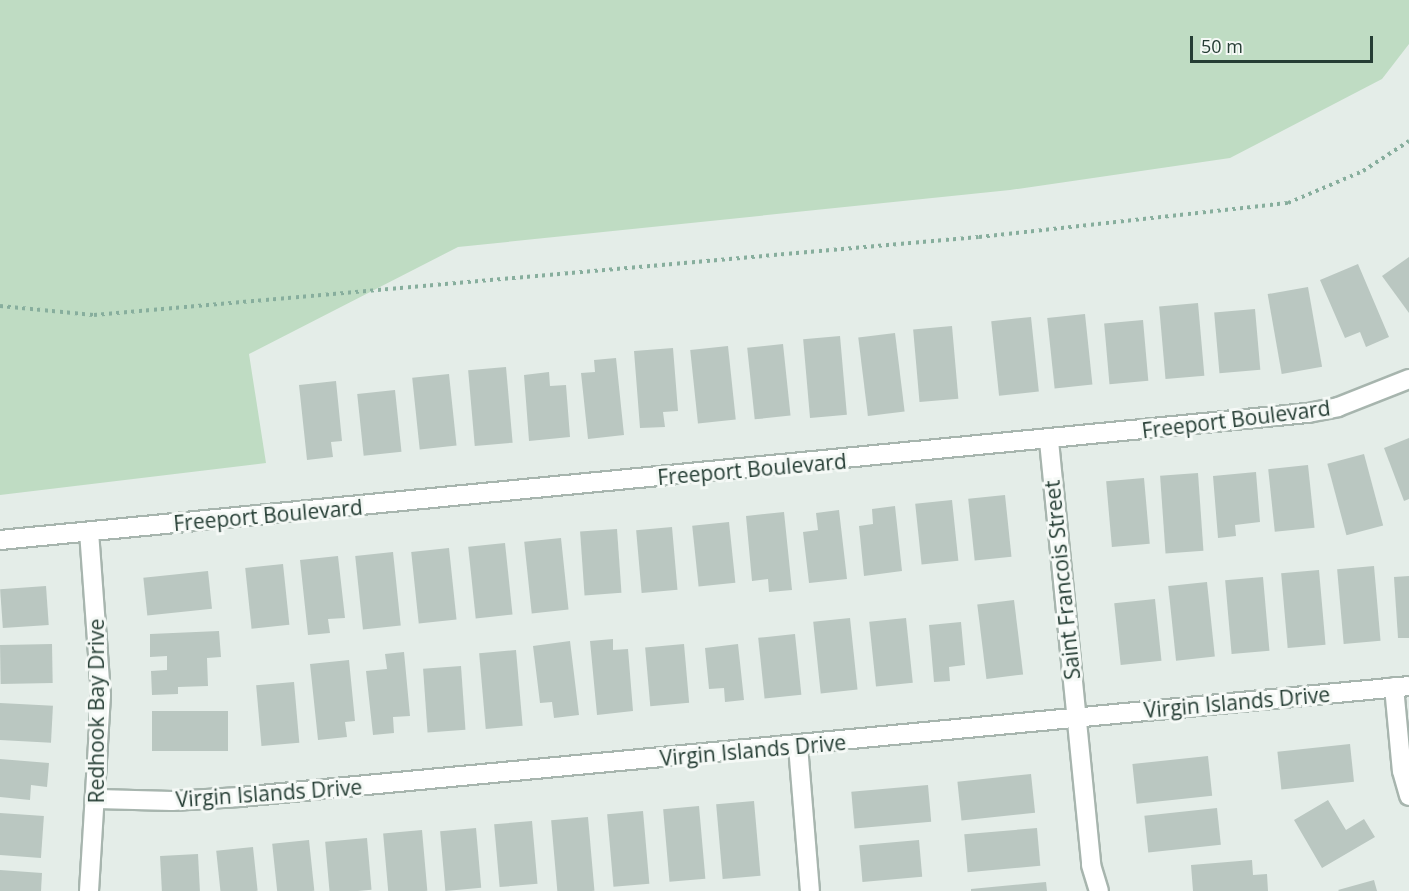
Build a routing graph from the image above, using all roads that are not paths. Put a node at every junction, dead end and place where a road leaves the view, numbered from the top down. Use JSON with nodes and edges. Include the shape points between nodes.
{"nodes":[{"id":1,"x":1409,"y":379,"type":"edge"},
{"id":2,"x":1049,"y":441,"type":"junction"},
{"id":3,"x":89,"y":532,"type":"junction"},
{"id":4,"x":0,"y":540,"type":"edge"},
{"id":5,"x":1401,"y":687,"type":"edge"},
{"id":6,"x":1075,"y":718,"type":"junction"},
{"id":7,"x":798,"y":746,"type":"junction"},
{"id":8,"x":1409,"y":796,"type":"edge"},
{"id":9,"x":97,"y":799,"type":"junction"},
{"id":10,"x":89,"y":891,"type":"edge"},
{"id":11,"x":810,"y":891,"type":"edge"},
{"id":12,"x":1099,"y":891,"type":"edge"}],
"edges":[{"from":1,"to":2,"type":"street","name":"Freeport Boulevard","via":[[1338,407],[1308,413]]},
{"from":2,"to":3,"type":"street","name":"Freeport Boulevard"},
{"from":2,"to":6,"type":"street","name":"Saint Francois Street"},
{"from":3,"to":4,"type":"street","name":"Freeport Boulevard"},
{"from":3,"to":9,"type":"street","name":"Redhook Bay Drive","via":[[100,664]]},
{"from":5,"to":6,"type":"street","name":"Virgin Islands Drive"},
{"from":5,"to":8,"type":"street","via":[[1402,771]]},
{"from":6,"to":7,"type":"street","name":"Virgin Islands Drive"},
{"from":6,"to":12,"type":"street","name":"Saint Francois Street","via":[[1091,865]]},
{"from":7,"to":9,"type":"street","name":"Virgin Islands Drive","via":[[240,797],[172,801]]},
{"from":7,"to":11,"type":"street"},
{"from":9,"to":10,"type":"street","name":"Redhook Bay Drive"}]}
